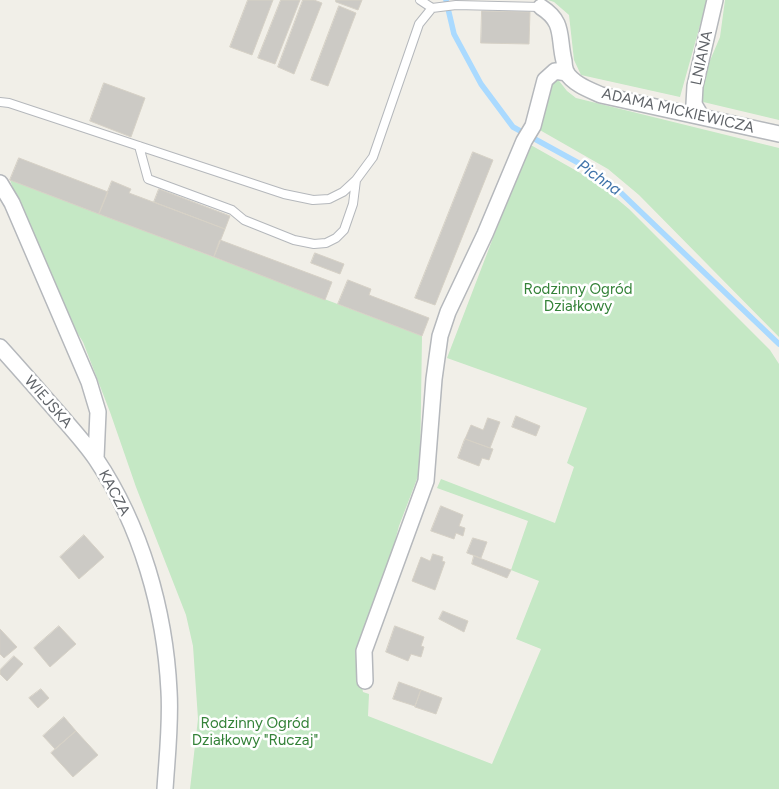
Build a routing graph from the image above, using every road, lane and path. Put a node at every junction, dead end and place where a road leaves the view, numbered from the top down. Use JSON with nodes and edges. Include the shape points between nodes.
{"nodes":[{"id":1,"x":420,"y":0,"type":"edge"},
{"id":2,"x":715,"y":0,"type":"edge"},
{"id":3,"x":541,"y":7,"type":"joint"},
{"id":4,"x":432,"y":8,"type":"junction"},
{"id":5,"x":567,"y":73,"type":"junction"},
{"id":6,"x":0,"y":102,"type":"edge"},
{"id":7,"x":701,"y":116,"type":"junction"},
{"id":8,"x":779,"y":134,"type":"edge"},
{"id":9,"x":139,"y":146,"type":"junction"},
{"id":10,"x":356,"y":180,"type":"junction"},
{"id":11,"x":0,"y":183,"type":"edge"},
{"id":12,"x":0,"y":347,"type":"edge"},
{"id":13,"x":96,"y":458,"type":"junction"},
{"id":14,"x":365,"y":681,"type":"dead end"},
{"id":15,"x":165,"y":789,"type":"edge"}],
"edges":[{"from":1,"to":4,"type":"lane"},
{"from":2,"to":7,"type":"street","name":"LNIANA","via":[[695,86],[694,104]]},
{"from":3,"to":4,"type":"lane","via":[[456,5]]},
{"from":3,"to":5,"type":"street","via":[[551,13],[559,26]]},
{"from":4,"to":10,"type":"lane","via":[[419,24],[372,157]]},
{"from":5,"to":7,"type":"street","name":"ADAMA MICKIEWICZA","via":[[580,85],[602,95]]},
{"from":5,"to":14,"type":"street","via":[[555,71],[545,80],[533,126],[440,336],[426,481],[364,651]]},
{"from":6,"to":9,"type":"lane"},
{"from":7,"to":8,"type":"street","name":"ADAMA MICKIEWICZA"},
{"from":9,"to":10,"type":"lane","via":[[284,194],[313,200],[329,199]]},
{"from":9,"to":10,"type":"lane","via":[[148,179],[232,210],[244,220],[294,240],[314,244],[336,238],[344,230],[353,204]]},
{"from":11,"to":13,"type":"street","name":"KACZA","via":[[12,203],[90,382],[98,412]]},
{"from":12,"to":13,"type":"street","name":"WIEJSKA"},
{"from":13,"to":15,"type":"street","name":"KACZA","via":[[130,522],[153,586],[166,650],[170,692]]}]}
